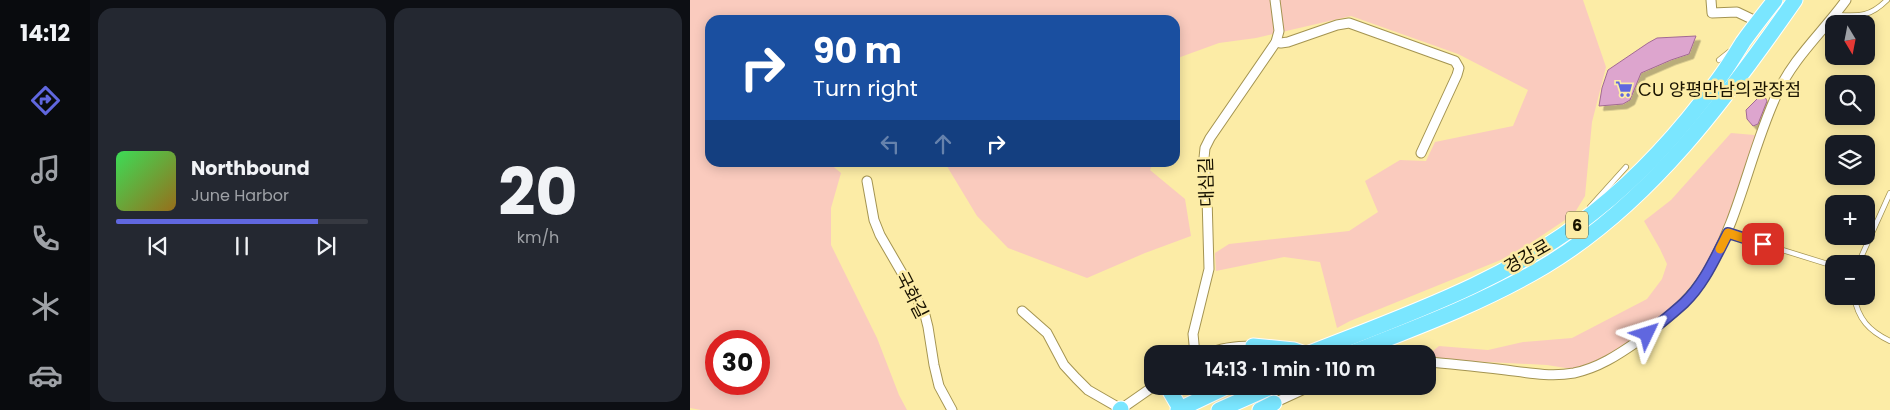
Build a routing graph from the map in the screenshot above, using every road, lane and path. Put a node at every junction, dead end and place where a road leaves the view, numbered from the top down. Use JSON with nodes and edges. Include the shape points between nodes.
{"nodes":[{"id":1,"x":1274,"y":0,"type":"edge"},
{"id":2,"x":1711,"y":0,"type":"edge"},
{"id":3,"x":1795,"y":0,"type":"edge"},
{"id":4,"x":1846,"y":0,"type":"edge"},
{"id":5,"x":1887,"y":0,"type":"edge"},
{"id":6,"x":1771,"y":2,"type":"edge"},
{"id":7,"x":1835,"y":15,"type":"edge"},
{"id":8,"x":1862,"y":15,"type":"edge"},
{"id":9,"x":1758,"y":22,"type":"junction"},
{"id":10,"x":1825,"y":27,"type":"edge"},
{"id":11,"x":1744,"y":41,"type":"junction"},
{"id":12,"x":1276,"y":42,"type":"junction"},
{"id":13,"x":1719,"y":60,"type":"dead end"},
{"id":14,"x":1421,"y":153,"type":"dead end"},
{"id":15,"x":1626,"y":167,"type":"dead end"},
{"id":16,"x":867,"y":181,"type":"dead end"},
{"id":17,"x":1890,"y":193,"type":"edge"},
{"id":18,"x":1566,"y":233,"type":"junction"},
{"id":19,"x":1728,"y":233,"type":"junction"},
{"id":20,"x":1862,"y":255,"type":"edge"},
{"id":21,"x":1825,"y":263,"type":"edge"},
{"id":22,"x":1855,"y":305,"type":"edge"},
{"id":23,"x":1022,"y":311,"type":"dead end"},
{"id":24,"x":1890,"y":341,"type":"edge"},
{"id":25,"x":1194,"y":345,"type":"edge"},
{"id":26,"x":1329,"y":345,"type":"edge"},
{"id":27,"x":1370,"y":345,"type":"edge"},
{"id":28,"x":1436,"y":363,"type":"edge"},
{"id":29,"x":1144,"y":393,"type":"edge"},
{"id":30,"x":1172,"y":395,"type":"edge"},
{"id":31,"x":1210,"y":395,"type":"edge"},
{"id":32,"x":1273,"y":396,"type":"edge"},
{"id":33,"x":952,"y":410,"type":"edge"},
{"id":34,"x":1121,"y":410,"type":"edge"},
{"id":35,"x":1180,"y":410,"type":"edge"},
{"id":36,"x":1219,"y":410,"type":"edge"},
{"id":37,"x":1260,"y":410,"type":"edge"}],
"edges":[{"from":1,"to":12,"type":"street","via":[[1279,31]]},
{"from":2,"to":9,"type":"street","via":[[1712,13],[1737,12]]},
{"from":3,"to":27,"type":"highway","name":"경강로","number":"6","via":[[1703,124],[1652,180],[1602,227],[1518,281],[1453,312]]},
{"from":4,"to":7,"type":"street"},
{"from":5,"to":8,"type":"lane"},
{"from":6,"to":9,"type":"highway","name":"경강로","number":"6"},
{"from":9,"to":11,"type":"highway","name":"경강로","number":"6"},
{"from":10,"to":19,"type":"street","via":[[1790,68],[1777,94]]},
{"from":11,"to":13,"type":"lane"},
{"from":11,"to":18,"type":"highway","name":"경강로","number":"6","via":[[1719,80],[1671,138],[1620,190]]},
{"from":12,"to":14,"type":"street","via":[[1281,44],[1349,23],[1455,61],[1459,68],[1457,75]]},
{"from":12,"to":25,"type":"street","name":"대심길","via":[[1205,148],[1209,269],[1193,334]]},
{"from":15,"to":18,"type":"lane"},
{"from":16,"to":33,"type":"street","name":"국화길","via":[[880,235],[924,311],[939,386]]},
{"from":17,"to":20,"type":"lane"},
{"from":18,"to":26,"type":"highway","name":"경강로","number":"6","via":[[1478,283]]},
{"from":19,"to":21,"type":"lane"},
{"from":19,"to":28,"type":"street","via":[[1707,274],[1684,303],[1635,343],[1590,369],[1549,374]]},
{"from":22,"to":24,"type":"lane","via":[[1865,324]]},
{"from":23,"to":34,"type":"street","via":[[1047,333],[1064,365],[1088,390]]},
{"from":29,"to":34,"type":"street"},
{"from":30,"to":35,"type":"highway"},
{"from":31,"to":35,"type":"highway"},
{"from":32,"to":36,"type":"highway"},
{"from":32,"to":37,"type":"highway"}]}
